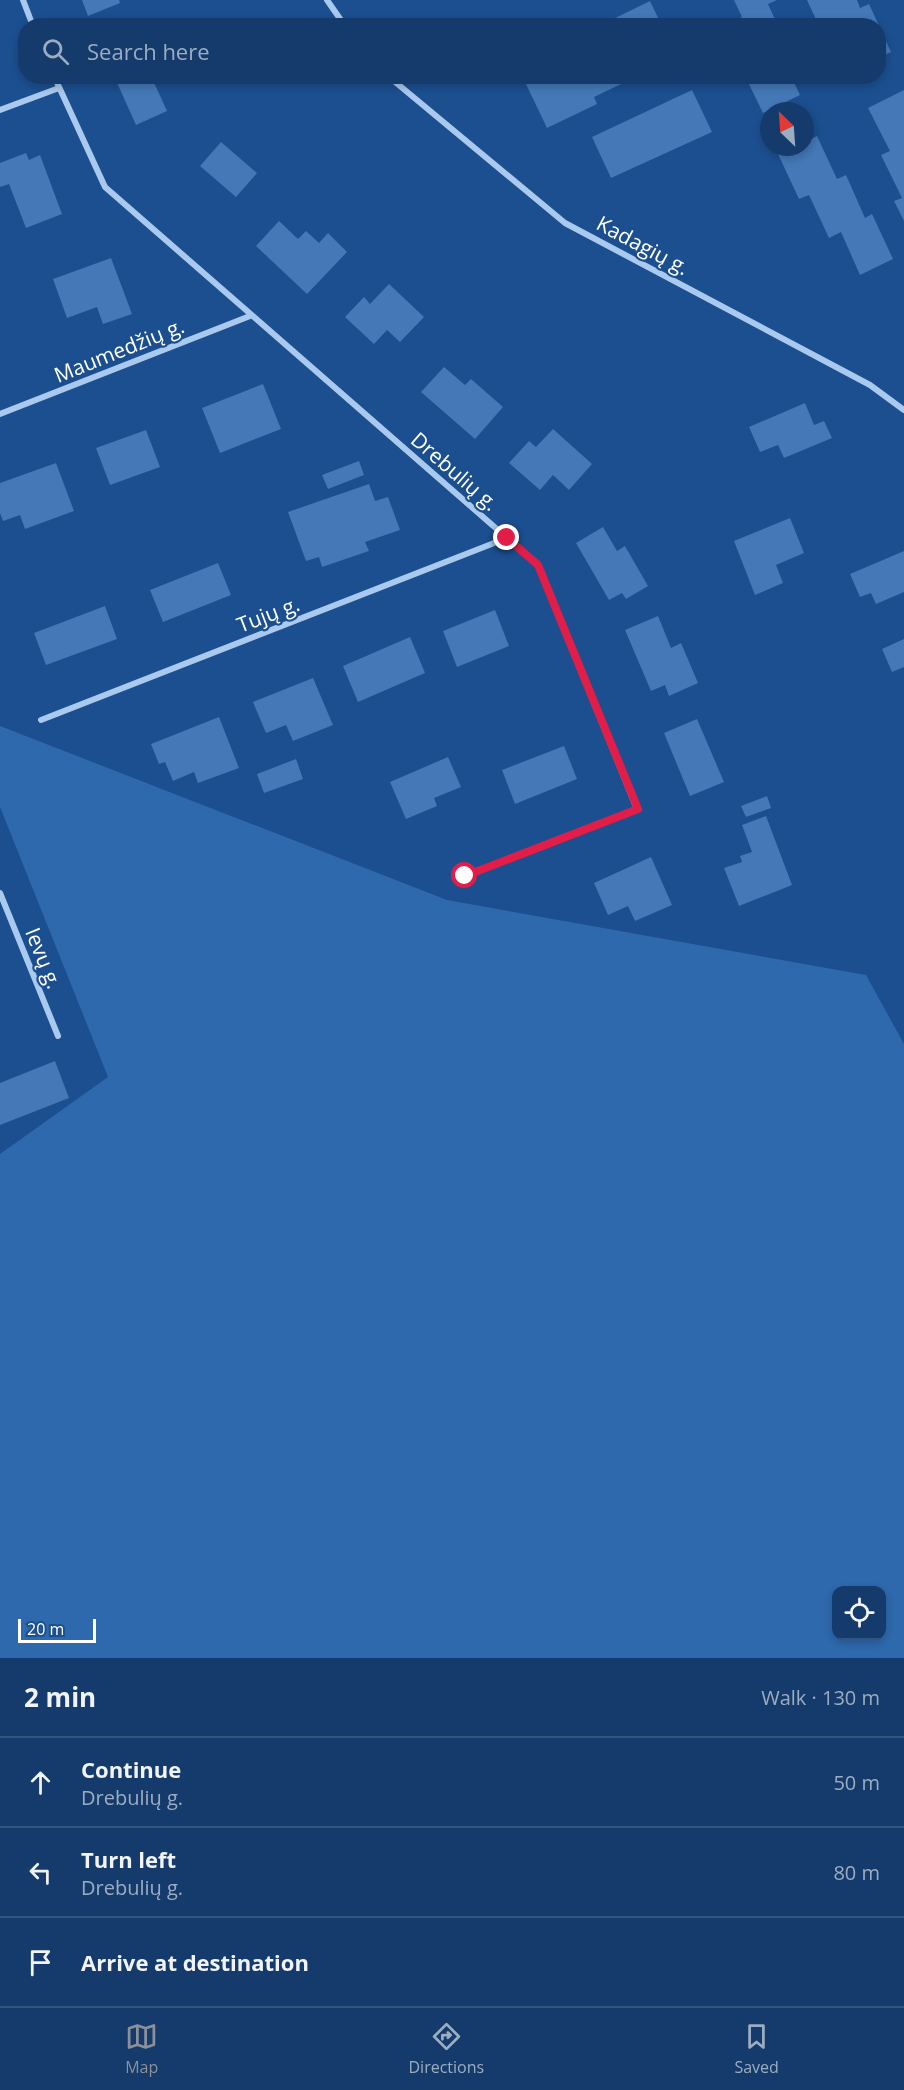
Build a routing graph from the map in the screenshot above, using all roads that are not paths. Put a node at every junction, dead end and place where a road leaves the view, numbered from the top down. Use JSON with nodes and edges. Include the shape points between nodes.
{"nodes":[{"id":1,"x":23,"y":0,"type":"edge"},
{"id":2,"x":327,"y":0,"type":"edge"},
{"id":3,"x":30,"y":18,"type":"edge"},
{"id":4,"x":339,"y":18,"type":"edge"},
{"id":5,"x":57,"y":84,"type":"edge"},
{"id":6,"x":398,"y":84,"type":"edge"},
{"id":7,"x":59,"y":88,"type":"junction"},
{"id":8,"x":0,"y":110,"type":"edge"},
{"id":9,"x":250,"y":316,"type":"junction"},
{"id":10,"x":904,"y":410,"type":"edge"},
{"id":11,"x":0,"y":414,"type":"edge"},
{"id":12,"x":507,"y":538,"type":"junction"},
{"id":13,"x":41,"y":720,"type":"dead end"},
{"id":14,"x":465,"y":876,"type":"dead end"},
{"id":15,"x":0,"y":893,"type":"edge"},
{"id":16,"x":58,"y":1036,"type":"dead end"}],
"edges":[{"from":1,"to":3,"type":"street"},
{"from":2,"to":4,"type":"street"},
{"from":5,"to":7,"type":"street","name":"Drebulių g."},
{"from":6,"to":10,"type":"street","name":"Kadagių g.","via":[[565,223],[870,385]]},
{"from":7,"to":8,"type":"street"},
{"from":7,"to":9,"type":"street","name":"Drebulių g.","via":[[105,187]]},
{"from":9,"to":11,"type":"street","name":"Maumedžių g."},
{"from":9,"to":12,"type":"street","name":"Drebulių g."},
{"from":12,"to":13,"type":"street","name":"Tujų g."},
{"from":12,"to":14,"type":"street","name":"Drebulių g.","via":[[538,565],[638,809]]},
{"from":15,"to":16,"type":"street","name":"Ievų g."}]}
